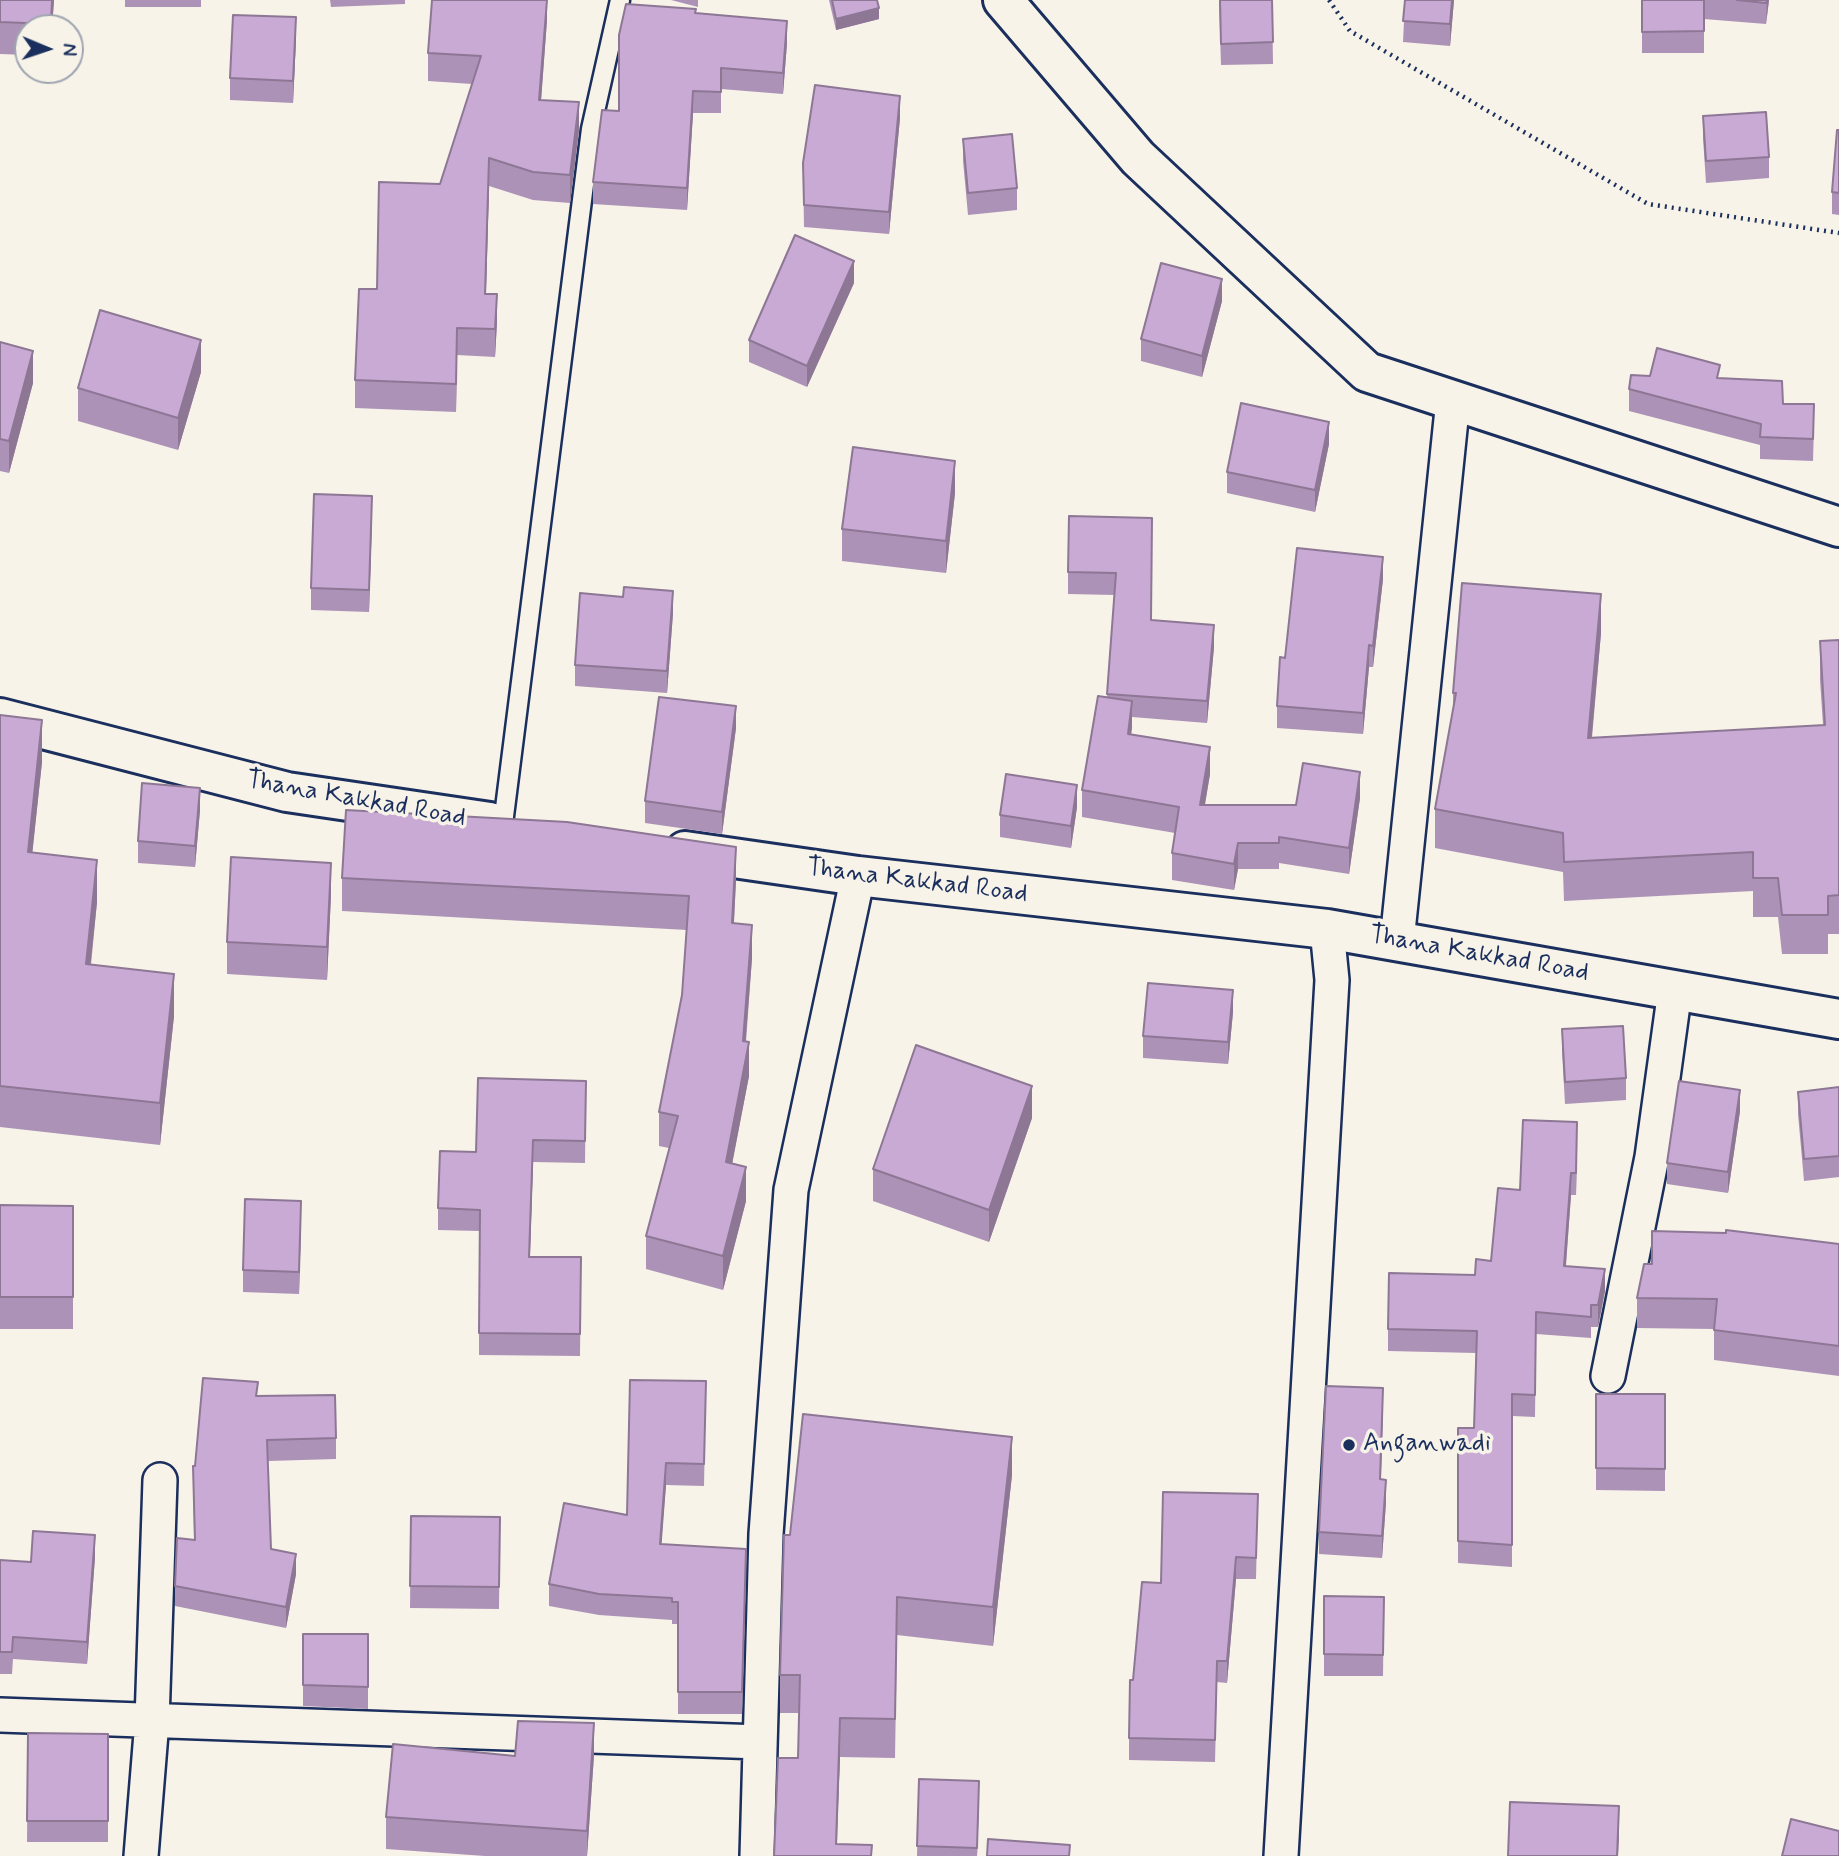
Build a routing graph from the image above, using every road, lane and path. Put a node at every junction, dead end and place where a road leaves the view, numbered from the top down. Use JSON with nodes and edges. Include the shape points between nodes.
{"nodes":[{"id":1,"x":620,"y":0,"type":"edge"},
{"id":2,"x":1003,"y":0,"type":"edge"},
{"id":3,"x":1329,"y":0,"type":"edge"},
{"id":4,"x":1839,"y":233,"type":"edge"},
{"id":5,"x":1453,"y":400,"type":"junction"},
{"id":6,"x":1839,"y":527,"type":"edge"},
{"id":7,"x":0,"y":719,"type":"edge"},
{"id":8,"x":503,"y":824,"type":"junction"},
{"id":9,"x":544,"y":830,"type":"edge"},
{"id":10,"x":653,"y":846,"type":"edge"},
{"id":11,"x":858,"y":876,"type":"junction"},
{"id":12,"x":1327,"y":929,"type":"junction"},
{"id":13,"x":1397,"y":941,"type":"junction"},
{"id":14,"x":1675,"y":990,"type":"junction"},
{"id":15,"x":1839,"y":1019,"type":"edge"},
{"id":16,"x":1608,"y":1376,"type":"dead end"},
{"id":17,"x":160,"y":1480,"type":"dead end"},
{"id":18,"x":0,"y":1715,"type":"edge"},
{"id":19,"x":152,"y":1721,"type":"junction"},
{"id":20,"x":760,"y":1742,"type":"junction"},
{"id":21,"x":141,"y":1856,"type":"edge"},
{"id":22,"x":757,"y":1856,"type":"edge"},
{"id":23,"x":1281,"y":1856,"type":"edge"}],
"edges":[{"from":1,"to":8,"type":"lane","via":[[591,128]]},
{"from":2,"to":5,"type":"main road","via":[[1138,158],[1367,372]]},
{"from":3,"to":4,"type":"path","via":[[1350,31],[1648,204]]},
{"from":5,"to":6,"type":"main road"},
{"from":5,"to":13,"type":"street"},
{"from":7,"to":8,"type":"main road","name":"Thana Kakkad Road","via":[[287,792]]},
{"from":8,"to":9,"type":"main road","name":"Thana Kakkad Road"},
{"from":10,"to":11,"type":"main road","name":"Thana Kakkad Road"},
{"from":11,"to":12,"type":"main road","name":"Thana Kakkad Road"},
{"from":11,"to":20,"type":"street","via":[[791,1190],[766,1534]]},
{"from":12,"to":13,"type":"main road","name":"Thana Kakkad Road"},
{"from":12,"to":23,"type":"street","via":[[1332,980]]},
{"from":13,"to":14,"type":"main road","name":"Thana Kakkad Road"},
{"from":14,"to":15,"type":"main road","name":"Thana Kakkad Road"},
{"from":14,"to":16,"type":"street","via":[[1652,1157]]},
{"from":17,"to":19,"type":"street"},
{"from":18,"to":19,"type":"street"},
{"from":19,"to":20,"type":"street"},
{"from":19,"to":21,"type":"street"},
{"from":20,"to":22,"type":"street"}]}
